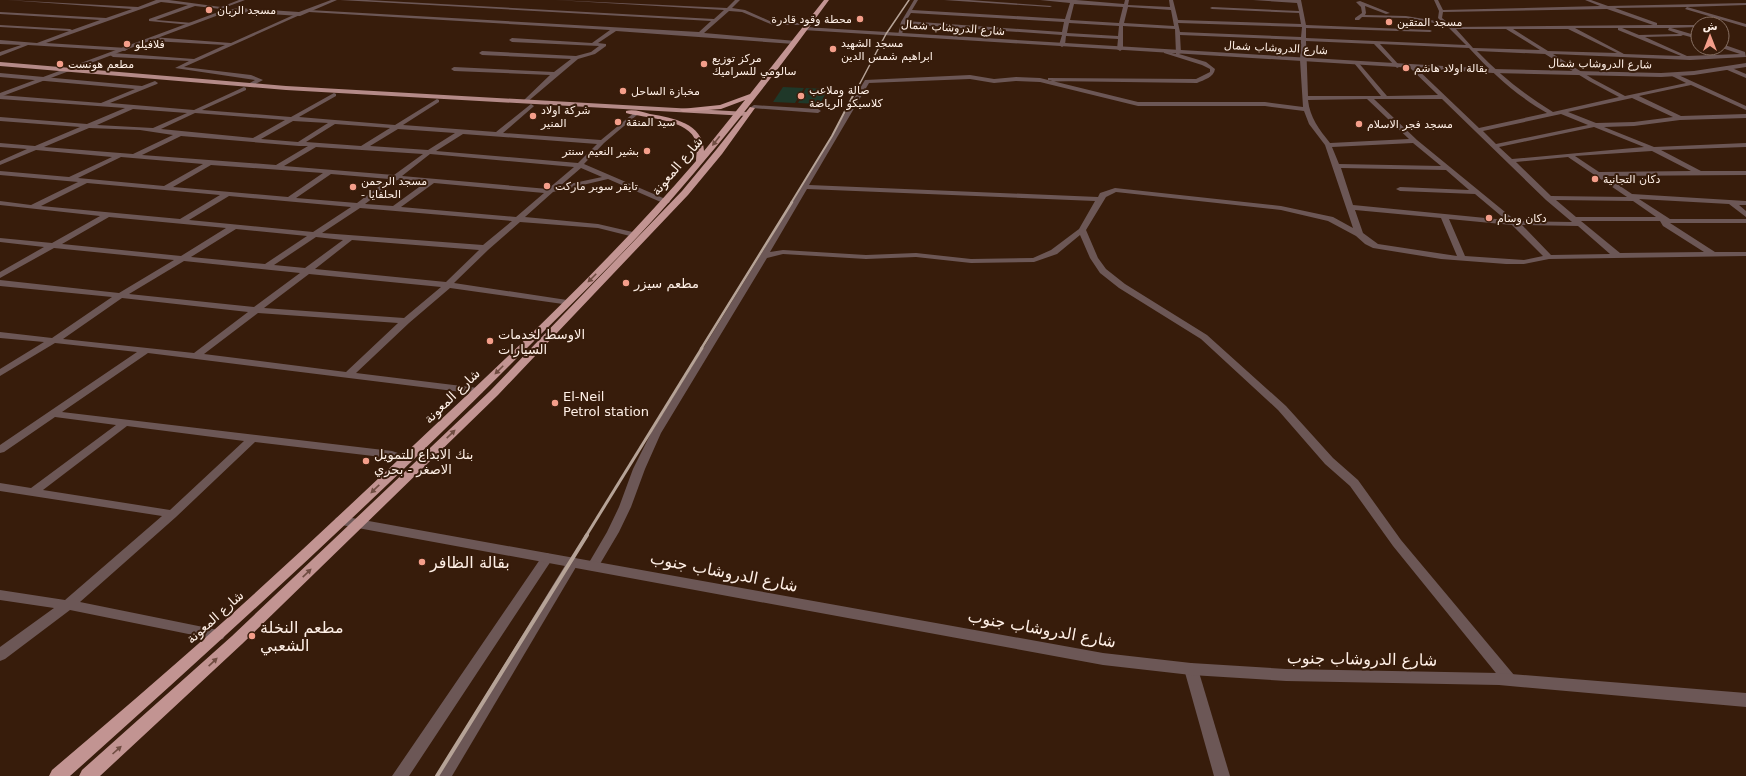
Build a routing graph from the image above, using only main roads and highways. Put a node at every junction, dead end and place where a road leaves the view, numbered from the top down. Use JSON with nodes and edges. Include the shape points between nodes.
{"nodes":[{"id":1,"x":827,"y":0,"type":"edge"},
{"id":2,"x":833,"y":0,"type":"edge"},
{"id":3,"x":808,"y":28,"type":"junction"},
{"id":4,"x":0,"y":64,"type":"edge"},
{"id":5,"x":0,"y":69,"type":"edge"},
{"id":6,"x":682,"y":110,"type":"junction"},
{"id":7,"x":629,"y":111,"type":"junction"},
{"id":8,"x":745,"y":111,"type":"junction"},
{"id":9,"x":700,"y":161,"type":"junction"},
{"id":10,"x":58,"y":776,"type":"edge"},
{"id":11,"x":88,"y":776,"type":"edge"}],
"edges":[{"from":1,"to":3,"type":"highway","name":"شارع المعونة"},
{"from":2,"to":3,"type":"highway","name":"شارع المعونة"},
{"from":3,"to":8,"type":"highway","name":"شارع المعونة"},
{"from":3,"to":8,"type":"highway","name":"شارع المعونة","via":[[794,42]]},
{"from":4,"to":7,"type":"main road","via":[[250,86],[526,101]]},
{"from":5,"to":7,"type":"main road","via":[[244,90]]},
{"from":6,"to":7,"type":"main road"},
{"from":6,"to":8,"type":"main road"},
{"from":6,"to":8,"type":"highway","via":[[721,107]]},
{"from":7,"to":8,"type":"main road"},
{"from":7,"to":9,"type":"highway","via":[[685,125],[699,139]]},
{"from":8,"to":9,"type":"highway","name":"شارع المعونة","one_way":true},
{"from":11,"to":8,"type":"highway","name":"شارع المعونة","one_way":true,"via":[[237,640],[508,379],[719,152]]},
{"from":9,"to":10,"type":"highway","name":"شارع المعونة","one_way":true,"via":[[634,235],[478,392],[218,635]]}]}
